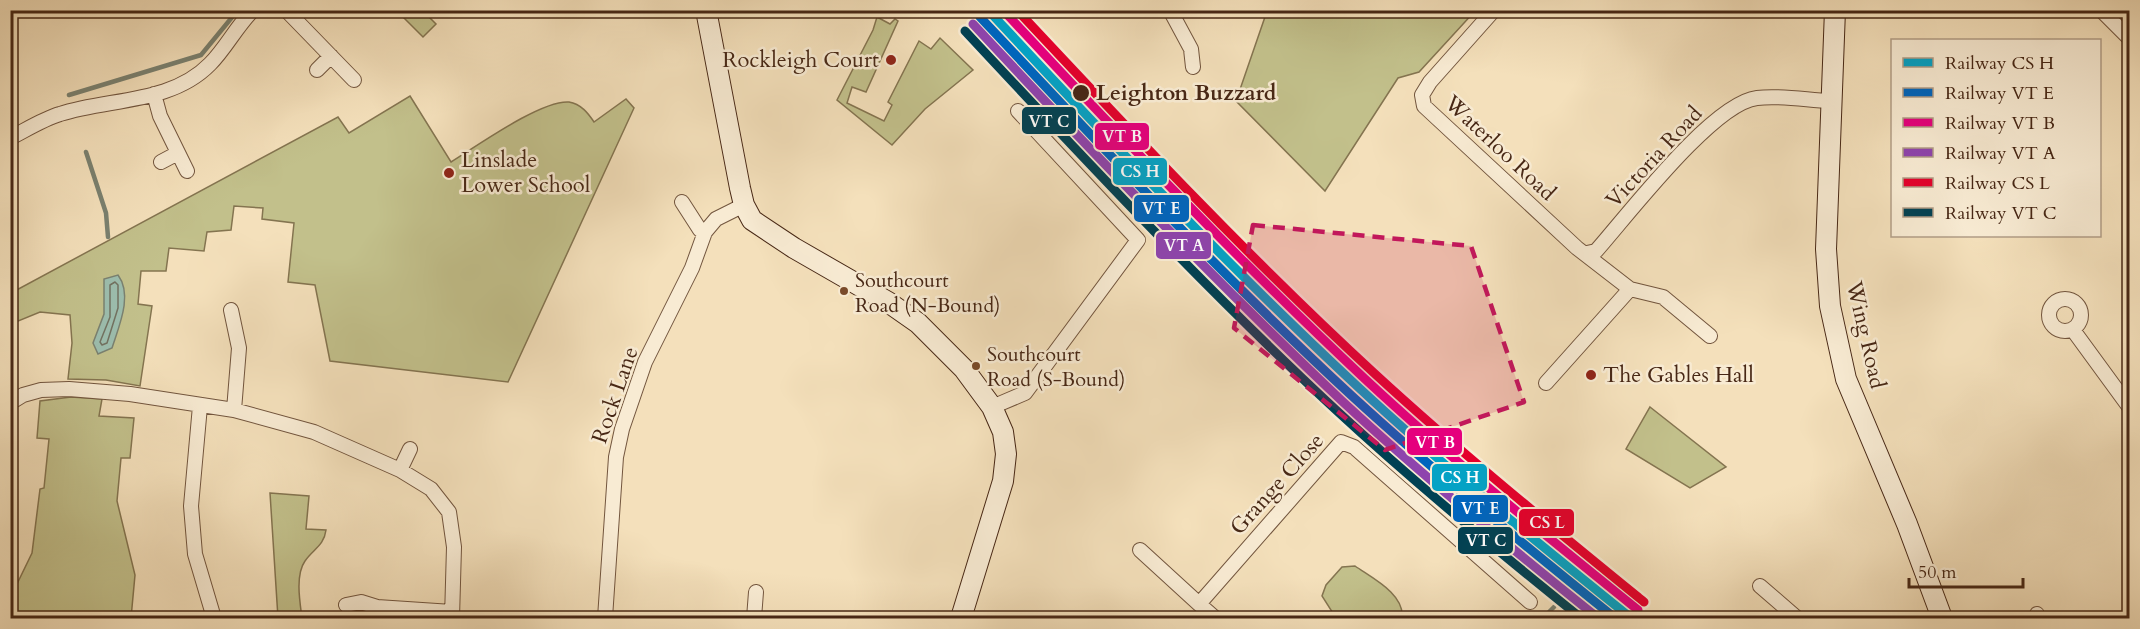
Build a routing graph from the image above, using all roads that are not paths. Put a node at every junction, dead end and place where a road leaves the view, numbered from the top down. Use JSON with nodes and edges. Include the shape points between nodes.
{"nodes":[{"id":1,"x":253,"y":10,"type":"edge"},
{"id":2,"x":286,"y":10,"type":"edge"},
{"id":3,"x":705,"y":10,"type":"edge"},
{"id":4,"x":1170,"y":10,"type":"edge"},
{"id":5,"x":1494,"y":10,"type":"edge"},
{"id":6,"x":1835,"y":10,"type":"edge"},
{"id":7,"x":2101,"y":10,"type":"edge"},
{"id":8,"x":2130,"y":39,"type":"edge"},
{"id":9,"x":331,"y":56,"type":"junction"},
{"id":10,"x":1193,"y":67,"type":"dead end"},
{"id":11,"x":317,"y":70,"type":"dead end"},
{"id":12,"x":354,"y":80,"type":"dead end"},
{"id":13,"x":154,"y":94,"type":"junction"},
{"id":14,"x":1830,"y":101,"type":"junction"},
{"id":15,"x":1018,"y":111,"type":"dead end"},
{"id":16,"x":10,"y":138,"type":"edge"},
{"id":17,"x":178,"y":153,"type":"junction"},
{"id":18,"x":161,"y":162,"type":"dead end"},
{"id":19,"x":187,"y":171,"type":"dead end"},
{"id":20,"x":682,"y":202,"type":"dead end"},
{"id":21,"x":744,"y":205,"type":"junction"},
{"id":22,"x":705,"y":232,"type":"junction"},
{"id":23,"x":1587,"y":254,"type":"junction"},
{"id":24,"x":1630,"y":289,"type":"junction"},
{"id":25,"x":231,"y":310,"type":"dead end"},
{"id":26,"x":2073,"y":330,"type":"dead end"},
{"id":27,"x":1710,"y":336,"type":"dead end"},
{"id":28,"x":1546,"y":383,"type":"dead end"},
{"id":29,"x":10,"y":403,"type":"edge"},
{"id":30,"x":200,"y":406,"type":"junction"},
{"id":31,"x":992,"y":407,"type":"junction"},
{"id":32,"x":2130,"y":408,"type":"edge"},
{"id":33,"x":234,"y":410,"type":"junction"},
{"id":34,"x":410,"y":449,"type":"dead end"},
{"id":35,"x":399,"y":470,"type":"junction"},
{"id":36,"x":1140,"y":550,"type":"dead end"},
{"id":37,"x":1760,"y":586,"type":"dead end"},
{"id":38,"x":756,"y":592,"type":"dead end"},
{"id":39,"x":1530,"y":602,"type":"dead end"},
{"id":40,"x":1199,"y":604,"type":"junction"},
{"id":41,"x":346,"y":605,"type":"dead end"},
{"id":42,"x":452,"y":615,"type":"edge"},
{"id":43,"x":214,"y":618,"type":"edge"},
{"id":44,"x":605,"y":618,"type":"edge"},
{"id":45,"x":754,"y":618,"type":"edge"},
{"id":46,"x":961,"y":618,"type":"edge"},
{"id":47,"x":1215,"y":618,"type":"edge"},
{"id":48,"x":1797,"y":618,"type":"edge"},
{"id":49,"x":1942,"y":618,"type":"edge"}],
"edges":[{"from":1,"to":13,"type":"street","via":[[210,64],[184,83]]},
{"from":2,"to":9,"type":"street"},
{"from":3,"to":21,"type":"street"},
{"from":4,"to":10,"type":"street","via":[[1191,49]]},
{"from":5,"to":23,"type":"street","name":"Waterloo Road","via":[[1430,82],[1422,95],[1424,106]]},
{"from":6,"to":14,"type":"street","name":"Wing Road"},
{"from":7,"to":8,"type":"street"},
{"from":9,"to":11,"type":"street"},
{"from":9,"to":12,"type":"street"},
{"from":13,"to":16,"type":"street","via":[[59,114]]},
{"from":13,"to":17,"type":"street"},
{"from":14,"to":23,"type":"street","name":"Victoria Road","via":[[1757,98],[1735,105],[1703,130],[1596,251]]},
{"from":14,"to":49,"type":"street","name":"Wing Road","via":[[1826,249],[1830,306],[1846,379]]},
{"from":15,"to":31,"type":"street","via":[[1138,240],[1025,393]]},
{"from":17,"to":18,"type":"street"},
{"from":17,"to":19,"type":"street"},
{"from":20,"to":22,"type":"street"},
{"from":21,"to":22,"type":"street","via":[[716,219]]},
{"from":21,"to":31,"type":"street","via":[[752,220],[773,235],[918,323],[964,369]]},
{"from":22,"to":44,"type":"street","name":"Rock Lane","via":[[692,268],[645,362],[622,429],[616,457]]},
{"from":23,"to":24,"type":"street","name":"Waterloo Road"},
{"from":24,"to":27,"type":"street","via":[[1663,297]]},
{"from":24,"to":28,"type":"street"},
{"from":25,"to":33,"type":"street","via":[[239,348]]},
{"from":26,"to":32,"type":"street"},
{"from":29,"to":30,"type":"street","via":[[41,390],[69,389]]},
{"from":30,"to":33,"type":"street"},
{"from":30,"to":43,"type":"street","via":[[191,506],[195,554]]},
{"from":31,"to":46,"type":"street","via":[[1005,442],[1003,481]]},
{"from":33,"to":35,"type":"street","via":[[314,432]]},
{"from":34,"to":35,"type":"street"},
{"from":35,"to":42,"type":"street","via":[[431,489],[448,513],[454,547]]},
{"from":36,"to":40,"type":"street"},
{"from":37,"to":48,"type":"street"},
{"from":38,"to":45,"type":"street"},
{"from":39,"to":40,"type":"street","name":"Grange Close","via":[[1354,447],[1341,442]]},
{"from":40,"to":47,"type":"street"},
{"from":41,"to":42,"type":"street","via":[[361,602]]}]}
